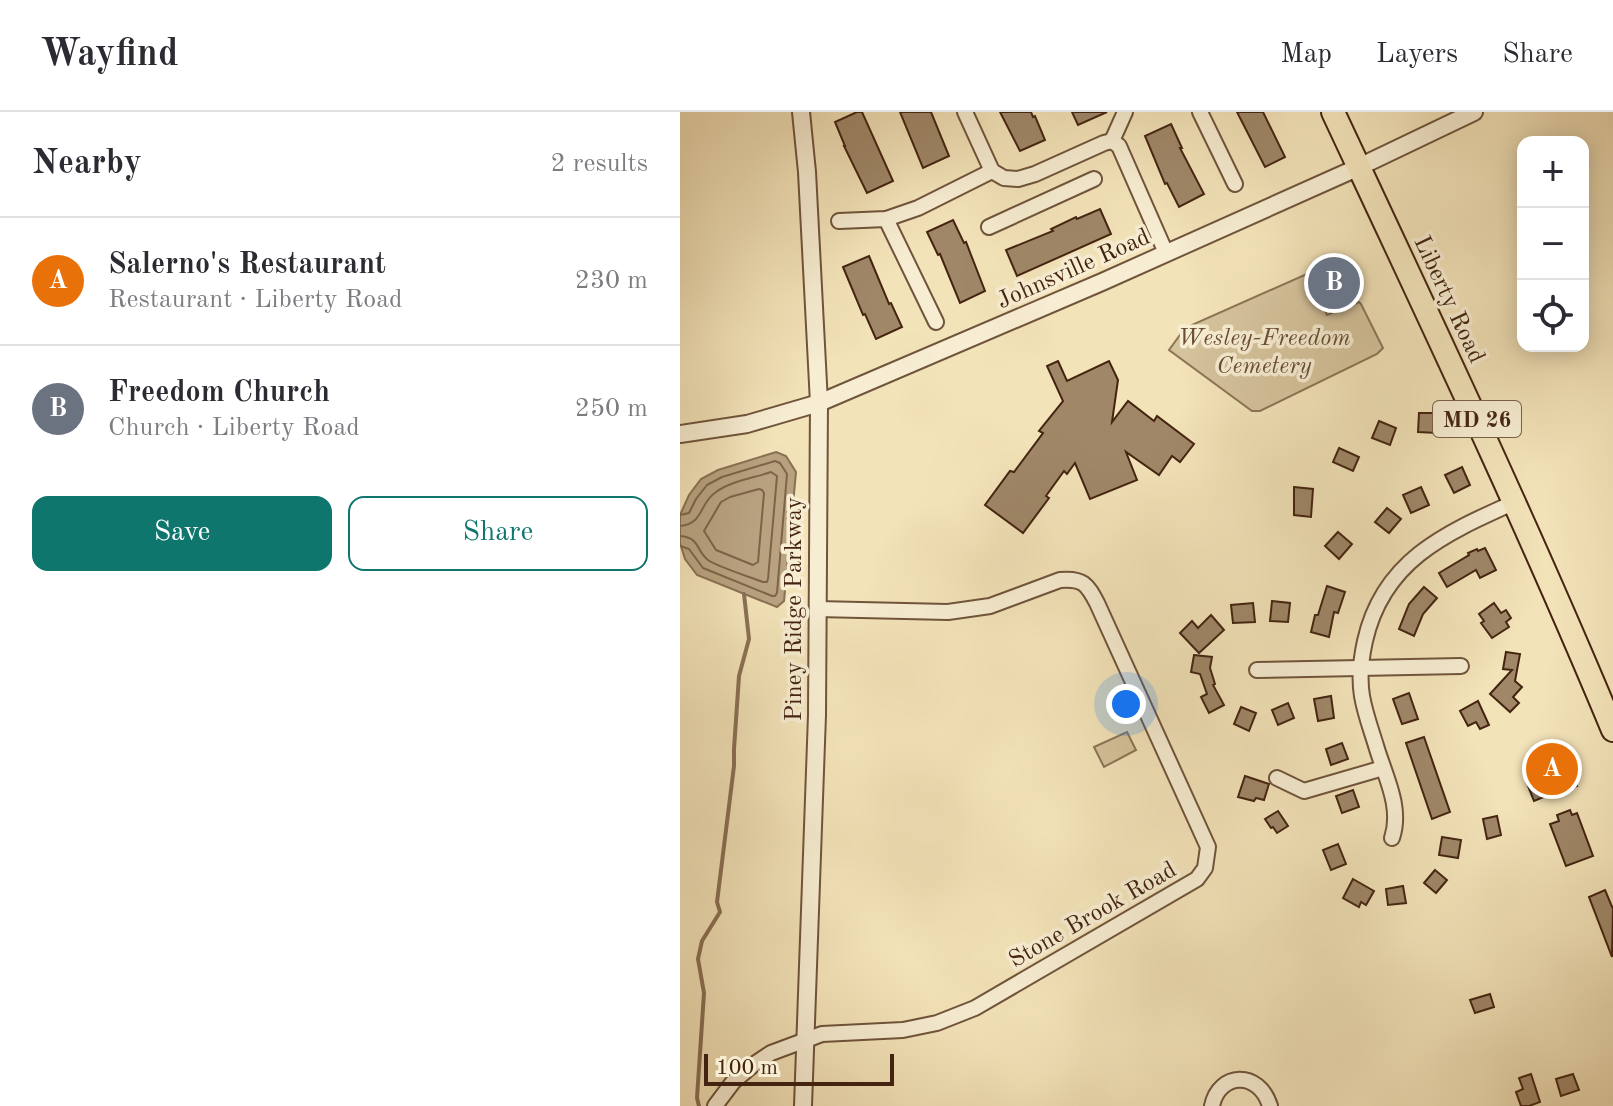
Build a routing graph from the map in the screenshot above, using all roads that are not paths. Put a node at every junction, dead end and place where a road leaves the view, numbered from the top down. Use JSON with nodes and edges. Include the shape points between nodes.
{"nodes":[{"id":1,"x":801,"y":112,"type":"edge"},
{"id":2,"x":965,"y":112,"type":"edge"},
{"id":3,"x":1125,"y":112,"type":"edge"},
{"id":4,"x":1200,"y":112,"type":"edge"},
{"id":5,"x":1333,"y":112,"type":"edge"},
{"id":6,"x":1474,"y":112,"type":"edge"},
{"id":7,"x":1112,"y":141,"type":"junction"},
{"id":8,"x":1359,"y":167,"type":"junction"},
{"id":9,"x":992,"y":171,"type":"junction"},
{"id":10,"x":1035,"y":174,"type":"junction"},
{"id":11,"x":1094,"y":179,"type":"dead end"},
{"id":12,"x":1235,"y":184,"type":"dead end"},
{"id":13,"x":1047,"y":201,"type":"junction"},
{"id":14,"x":886,"y":219,"type":"junction"},
{"id":15,"x":839,"y":221,"type":"dead end"},
{"id":16,"x":989,"y":227,"type":"dead end"},
{"id":17,"x":1166,"y":253,"type":"junction"},
{"id":18,"x":936,"y":322,"type":"dead end"},
{"id":19,"x":819,"y":403,"type":"junction"},
{"id":20,"x":680,"y":434,"type":"edge"},
{"id":21,"x":1515,"y":502,"type":"junction"},
{"id":22,"x":817,"y":609,"type":"junction"},
{"id":23,"x":1461,"y":666,"type":"dead end"},
{"id":24,"x":1361,"y":668,"type":"junction"},
{"id":25,"x":1257,"y":670,"type":"dead end"},
{"id":26,"x":1613,"y":730,"type":"edge"},
{"id":27,"x":1383,"y":768,"type":"junction"},
{"id":28,"x":1277,"y":778,"type":"dead end"},
{"id":29,"x":1392,"y":838,"type":"dead end"},
{"id":30,"x":805,"y":1041,"type":"junction"},
{"id":31,"x":715,"y":1106,"type":"edge"},
{"id":32,"x":803,"y":1106,"type":"edge"},
{"id":33,"x":1212,"y":1106,"type":"edge"},
{"id":34,"x":1270,"y":1106,"type":"edge"}],
"edges":[{"from":1,"to":19,"type":"street","name":"Piney Ridge Parkway"},
{"from":2,"to":9,"type":"street"},
{"from":3,"to":7,"type":"street"},
{"from":4,"to":12,"type":"street"},
{"from":5,"to":8,"type":"main road","name":"Liberty Road","number":"MD 26"},
{"from":6,"to":8,"type":"street","name":"Johnsville Road"},
{"from":7,"to":10,"type":"street"},
{"from":7,"to":17,"type":"street","via":[[1119,146]]},
{"from":8,"to":17,"type":"street","name":"Johnsville Road"},
{"from":8,"to":21,"type":"main road","name":"Liberty Road","number":"MD 26"},
{"from":9,"to":10,"type":"street","via":[[1018,179]]},
{"from":9,"to":14,"type":"street"},
{"from":10,"to":13,"type":"street"},
{"from":11,"to":13,"type":"street"},
{"from":13,"to":16,"type":"street"},
{"from":14,"to":15,"type":"street"},
{"from":14,"to":18,"type":"street"},
{"from":17,"to":19,"type":"street","name":"Johnsville Road"},
{"from":19,"to":20,"type":"street","name":"Johnsville Road","via":[[747,424]]},
{"from":19,"to":22,"type":"street","name":"Piney Ridge Parkway"},
{"from":21,"to":24,"type":"street","via":[[1452,531],[1401,569],[1371,619]]},
{"from":21,"to":26,"type":"main road","name":"Liberty Road","number":"MD 26"},
{"from":22,"to":30,"type":"street","name":"Piney Ridge Parkway"},
{"from":22,"to":30,"type":"street","name":"Stone Brook Road","via":[[948,612],[990,606],[1060,580],[1083,582],[1208,847],[1197,879],[975,1008],[903,1030],[822,1034]]},
{"from":23,"to":24,"type":"street"},
{"from":24,"to":25,"type":"street"},
{"from":24,"to":27,"type":"street","via":[[1363,702]]},
{"from":27,"to":28,"type":"street","via":[[1304,791]]},
{"from":27,"to":29,"type":"street","via":[[1396,816]]},
{"from":30,"to":31,"type":"street","via":[[753,1065]]},
{"from":30,"to":32,"type":"street","name":"Piney Ridge Parkway"},
{"from":33,"to":34,"type":"street","via":[[1225,1085],[1245,1080],[1259,1085]]}]}
